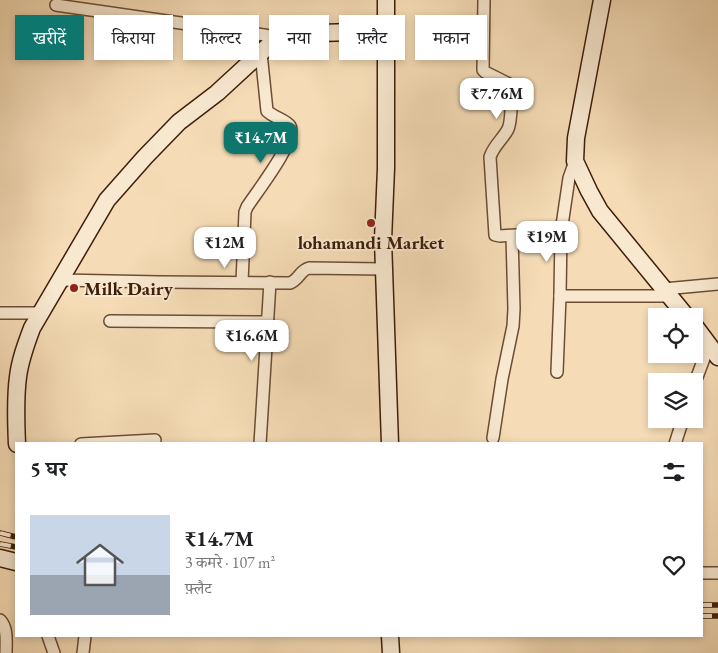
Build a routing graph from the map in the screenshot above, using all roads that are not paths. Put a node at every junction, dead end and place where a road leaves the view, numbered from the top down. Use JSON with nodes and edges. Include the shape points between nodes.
{"nodes":[{"id":1,"x":386,"y":0,"type":"edge"},
{"id":2,"x":484,"y":0,"type":"edge"},
{"id":3,"x":602,"y":0,"type":"edge"},
{"id":4,"x":56,"y":5,"type":"dead end"},
{"id":5,"x":386,"y":15,"type":"edge"},
{"id":6,"x":269,"y":36,"type":"edge"},
{"id":7,"x":269,"y":45,"type":"edge"},
{"id":8,"x":261,"y":53,"type":"junction"},
{"id":9,"x":386,"y":60,"type":"edge"},
{"id":10,"x":575,"y":161,"type":"junction"},
{"id":11,"x":561,"y":232,"type":"junction"},
{"id":12,"x":512,"y":236,"type":"junction"},
{"id":13,"x":383,"y":269,"type":"junction"},
{"id":14,"x":61,"y":280,"type":"junction"},
{"id":15,"x":242,"y":282,"type":"junction"},
{"id":16,"x":270,"y":282,"type":"junction"},
{"id":17,"x":718,"y":284,"type":"edge"},
{"id":18,"x":666,"y":292,"type":"junction"},
{"id":19,"x":560,"y":296,"type":"junction"},
{"id":20,"x":679,"y":308,"type":"edge"},
{"id":21,"x":0,"y":313,"type":"edge"},
{"id":22,"x":40,"y":314,"type":"junction"},
{"id":23,"x":110,"y":321,"type":"dead end"},
{"id":24,"x":268,"y":322,"type":"junction"},
{"id":25,"x":703,"y":337,"type":"edge"},
{"id":26,"x":713,"y":351,"type":"edge"},
{"id":27,"x":557,"y":372,"type":"dead end"},
{"id":28,"x":701,"y":373,"type":"edge"},
{"id":29,"x":679,"y":428,"type":"edge"},
{"id":30,"x":493,"y":438,"type":"dead end"},
{"id":31,"x":155,"y":440,"type":"dead end"},
{"id":32,"x":16,"y":442,"type":"edge"},
{"id":33,"x":118,"y":442,"type":"edge"},
{"id":34,"x":260,"y":442,"type":"edge"},
{"id":35,"x":390,"y":442,"type":"edge"},
{"id":36,"x":676,"y":442,"type":"edge"},
{"id":37,"x":0,"y":558,"type":"edge"},
{"id":38,"x":15,"y":562,"type":"edge"},
{"id":39,"x":703,"y":573,"type":"edge"},
{"id":40,"x":718,"y":573,"type":"edge"},
{"id":41,"x":0,"y":620,"type":"edge"},
{"id":42,"x":48,"y":637,"type":"edge"},
{"id":43,"x":85,"y":637,"type":"edge"},
{"id":44,"x":390,"y":637,"type":"edge"},
{"id":45,"x":6,"y":653,"type":"edge"},
{"id":46,"x":54,"y":653,"type":"edge"},
{"id":47,"x":83,"y":653,"type":"edge"},
{"id":48,"x":392,"y":653,"type":"edge"}],
"edges":[{"from":1,"to":5,"type":"street"},
{"from":2,"to":12,"type":"street","via":[[483,70],[512,88],[510,125],[490,157],[495,235]]},
{"from":3,"to":10,"type":"street","via":[[576,138]]},
{"from":4,"to":6,"type":"street"},
{"from":7,"to":8,"type":"street"},
{"from":8,"to":14,"type":"street","via":[[180,122],[107,200]]},
{"from":8,"to":15,"type":"street","via":[[267,111],[288,123],[291,134],[278,163],[245,212]]},
{"from":9,"to":13,"type":"street"},
{"from":10,"to":11,"type":"street","via":[[569,178]]},
{"from":10,"to":18,"type":"street","via":[[600,211]]},
{"from":11,"to":12,"type":"street"},
{"from":11,"to":19,"type":"street"},
{"from":12,"to":30,"type":"street","via":[[513,326]]},
{"from":13,"to":16,"type":"street","via":[[309,268],[303,270],[295,281]]},
{"from":13,"to":35,"type":"street"},
{"from":14,"to":15,"type":"street"},
{"from":14,"to":22,"type":"street"},
{"from":15,"to":16,"type":"street"},
{"from":16,"to":24,"type":"street"},
{"from":17,"to":18,"type":"street"},
{"from":18,"to":19,"type":"street"},
{"from":18,"to":20,"type":"street"},
{"from":19,"to":27,"type":"street"},
{"from":21,"to":22,"type":"street"},
{"from":22,"to":32,"type":"street","via":[[32,328],[18,376]]},
{"from":23,"to":24,"type":"street"},
{"from":24,"to":34,"type":"street"},
{"from":25,"to":26,"type":"street"},
{"from":26,"to":28,"type":"street"},
{"from":29,"to":36,"type":"street"},
{"from":31,"to":33,"type":"street"},
{"from":37,"to":38,"type":"street"},
{"from":39,"to":40,"type":"street"},
{"from":41,"to":45,"type":"street","via":[[5,628]]},
{"from":42,"to":46,"type":"street"},
{"from":43,"to":47,"type":"street"},
{"from":44,"to":48,"type":"street"}]}
